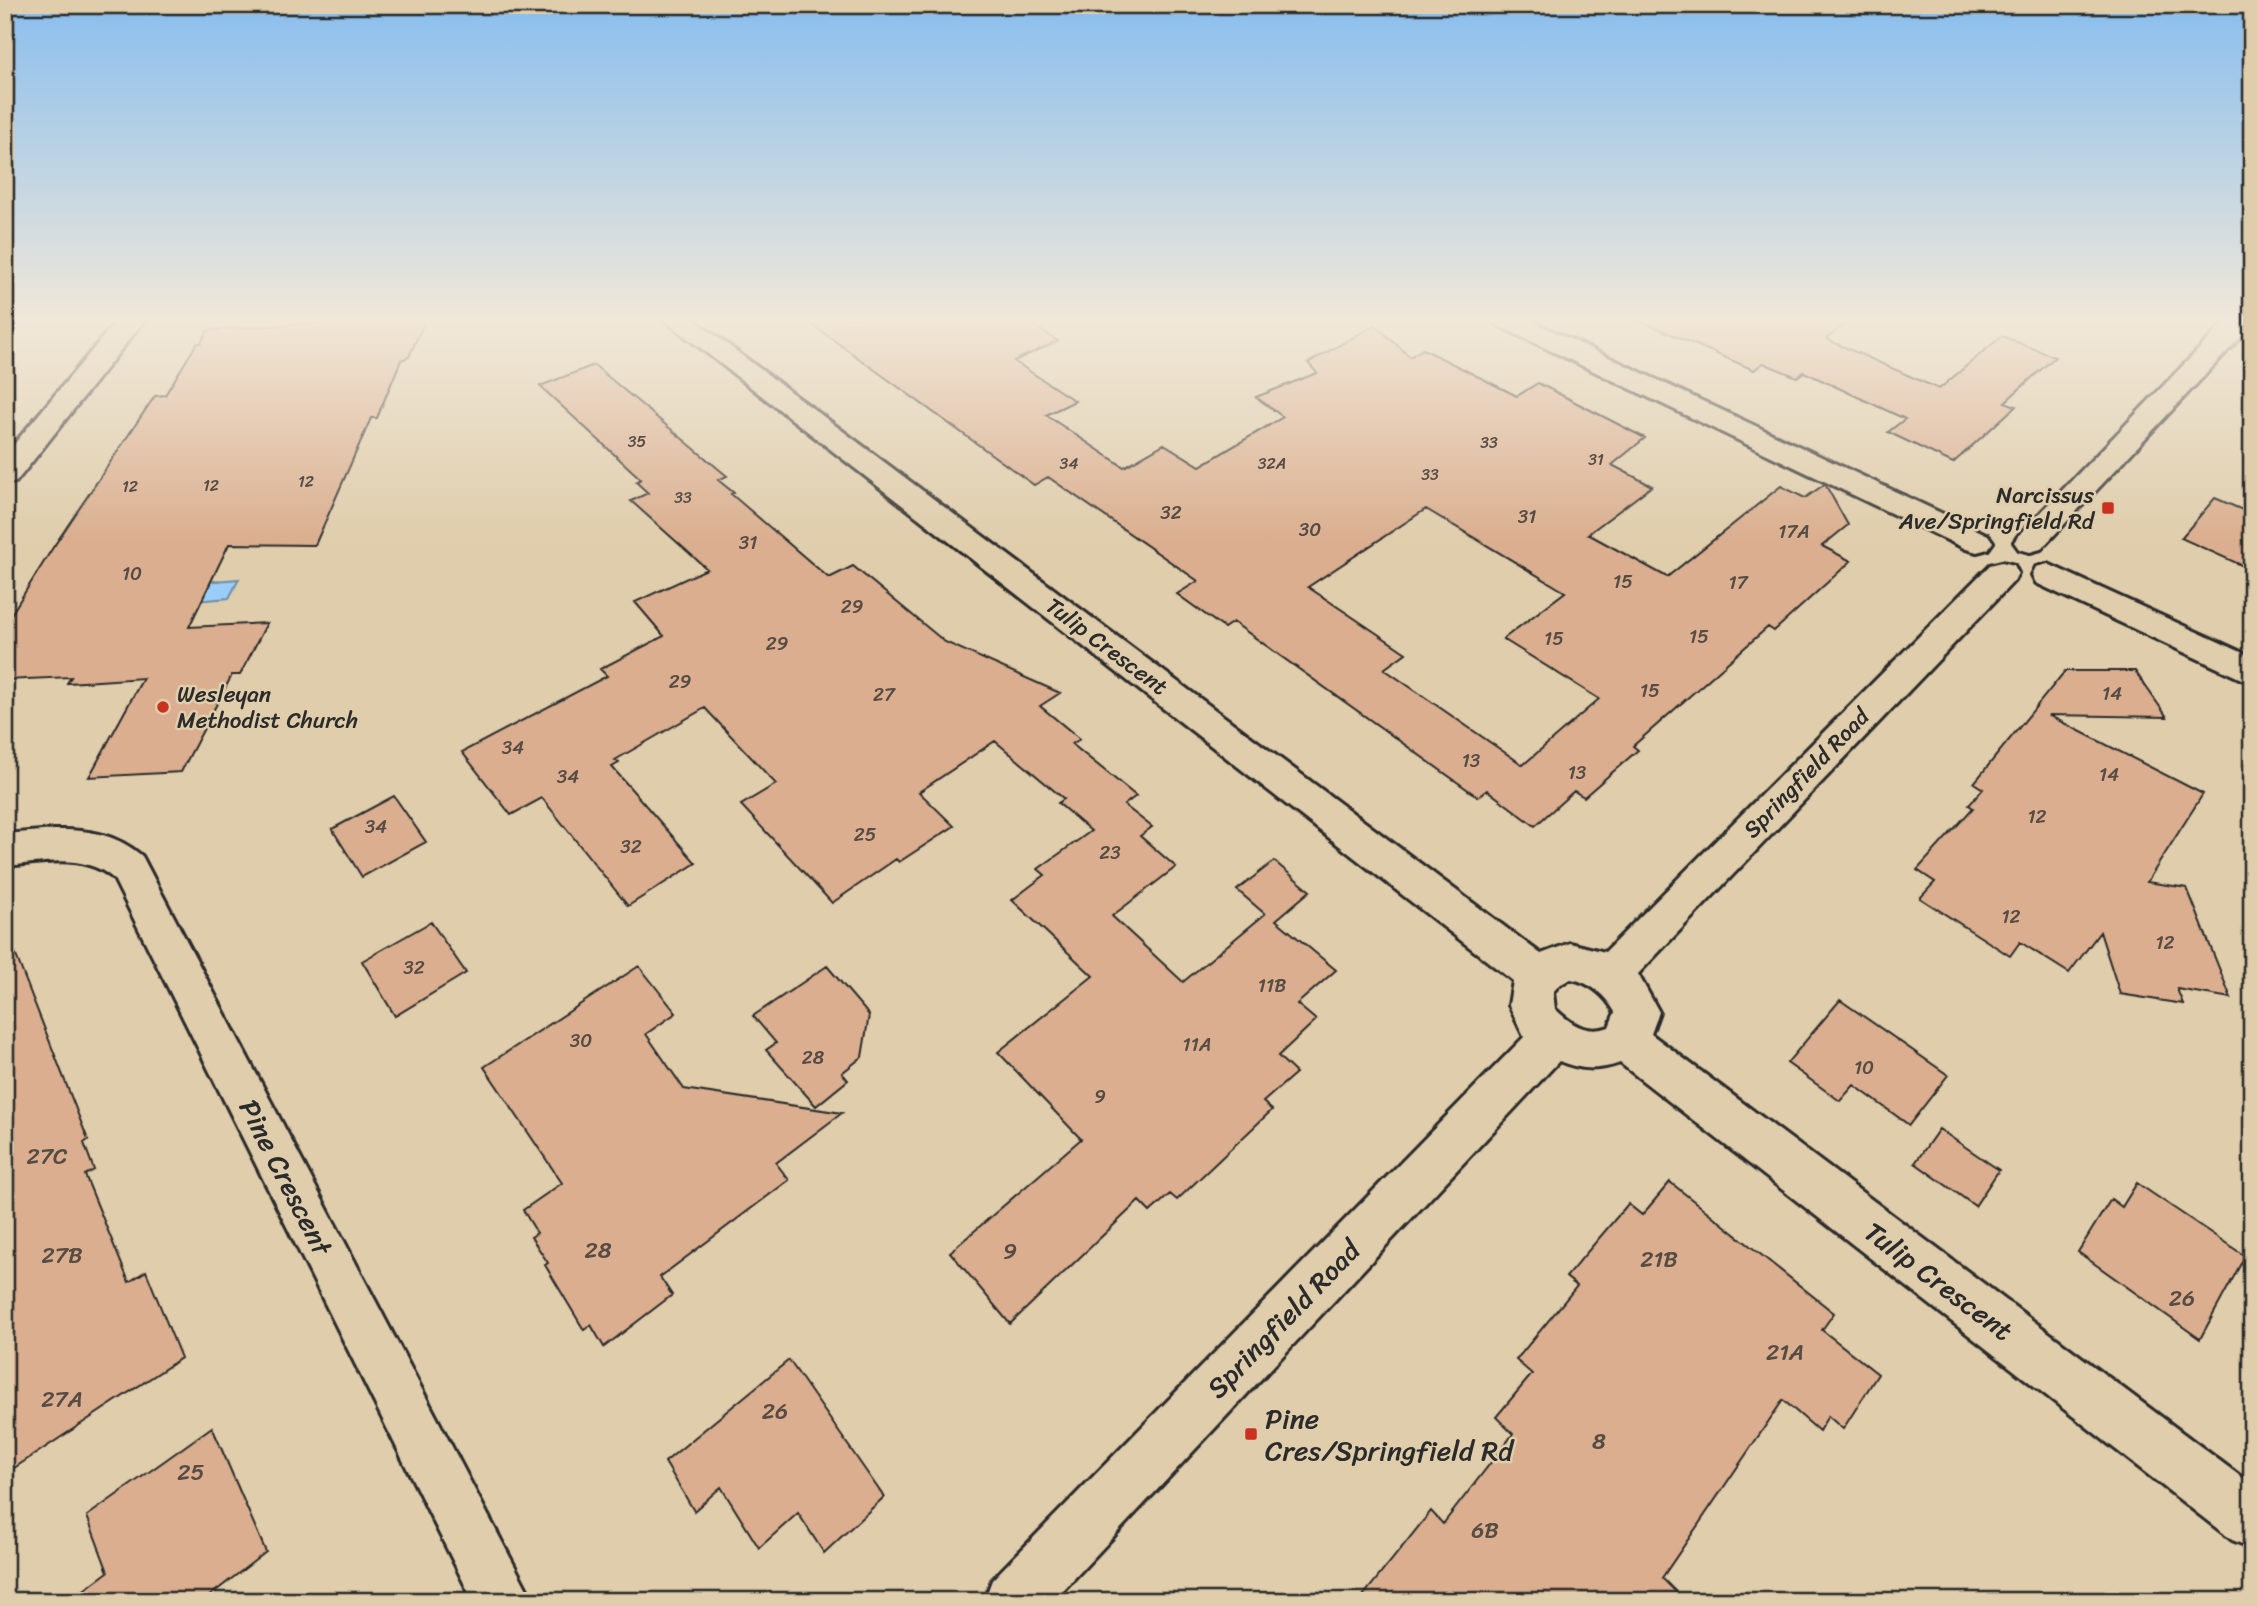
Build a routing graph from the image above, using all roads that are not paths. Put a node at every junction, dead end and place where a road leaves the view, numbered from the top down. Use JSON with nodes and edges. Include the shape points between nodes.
{"nodes":[{"id":1,"x":72,"y":393,"type":"edge"},
{"id":2,"x":774,"y":393,"type":"edge"},
{"id":3,"x":1662,"y":393,"type":"edge"},
{"id":4,"x":2172,"y":393,"type":"edge"},
{"id":5,"x":5,"y":475,"type":"edge"},
{"id":6,"x":1977,"y":542,"type":"junction"},
{"id":7,"x":2029,"y":542,"type":"junction"},
{"id":8,"x":2002,"y":573,"type":"junction"},
{"id":9,"x":2048,"y":575,"type":"junction"},
{"id":10,"x":2252,"y":672,"type":"edge"},
{"id":11,"x":5,"y":850,"type":"edge"},
{"id":12,"x":1611,"y":974,"type":"junction"},
{"id":13,"x":1537,"y":975,"type":"junction"},
{"id":14,"x":1552,"y":1037,"type":"junction"},
{"id":15,"x":1626,"y":1041,"type":"junction"},
{"id":16,"x":2252,"y":1520,"type":"edge"},
{"id":17,"x":504,"y":1601,"type":"edge"},
{"id":18,"x":1013,"y":1601,"type":"edge"}],
"edges":[{"from":1,"to":5,"type":"street"},
{"from":2,"to":13,"type":"street","name":"Tulip Crescent"},
{"from":3,"to":6,"type":"street"},
{"from":4,"to":7,"type":"street"},
{"from":6,"to":7,"type":"street","via":[[2000,534]]},
{"from":6,"to":8,"type":"street","via":[[1979,557]]},
{"from":7,"to":9,"type":"street","via":[[2050,558]]},
{"from":8,"to":9,"type":"street","via":[[2027,580]]},
{"from":8,"to":12,"type":"street","name":"Springfield Road"},
{"from":9,"to":10,"type":"street"},
{"from":11,"to":17,"type":"street","name":"Pine Crescent","via":[[94,847],[120,858],[128,869]]},
{"from":12,"to":13,"type":"street","via":[[1570,961]]},
{"from":12,"to":15,"type":"street","via":[[1637,1012]]},
{"from":13,"to":14,"type":"street","via":[[1531,984],[1530,1005]]},
{"from":14,"to":15,"type":"street","via":[[1592,1053]]},
{"from":14,"to":18,"type":"street","name":"Springfield Road"},
{"from":15,"to":16,"type":"street","name":"Tulip Crescent"}]}
